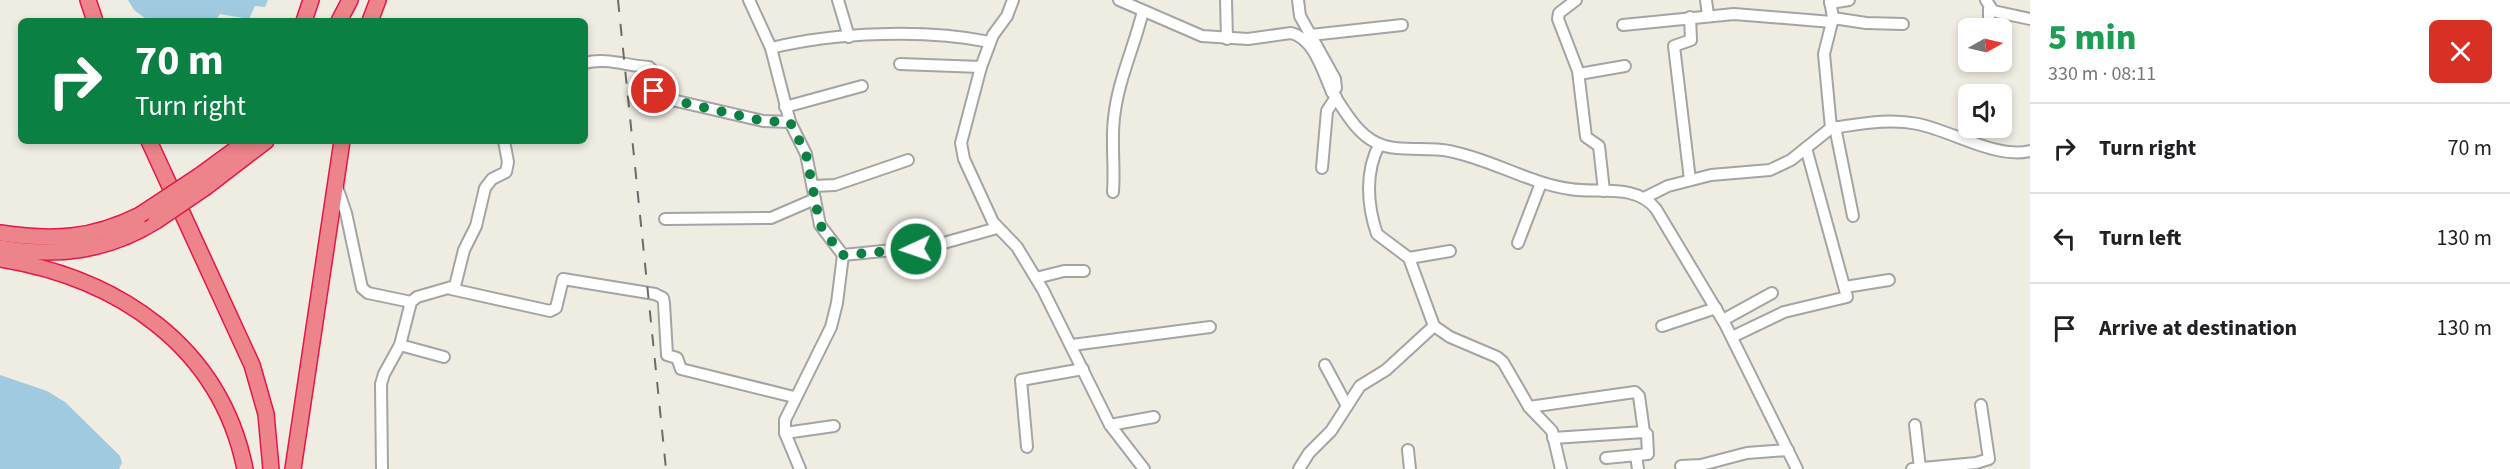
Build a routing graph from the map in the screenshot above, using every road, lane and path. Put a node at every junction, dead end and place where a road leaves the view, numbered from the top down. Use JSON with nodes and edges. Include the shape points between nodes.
{"nodes":[{"id":1,"x":88,"y":0,"type":"edge"},
{"id":2,"x":98,"y":0,"type":"edge"},
{"id":3,"x":310,"y":0,"type":"edge"},
{"id":4,"x":340,"y":0,"type":"edge"},
{"id":5,"x":350,"y":0,"type":"edge"},
{"id":6,"x":378,"y":0,"type":"edge"},
{"id":7,"x":749,"y":0,"type":"edge"},
{"id":8,"x":838,"y":0,"type":"edge"},
{"id":9,"x":1013,"y":0,"type":"edge"},
{"id":10,"x":1119,"y":0,"type":"edge"},
{"id":11,"x":1226,"y":0,"type":"edge"},
{"id":12,"x":1298,"y":0,"type":"edge"},
{"id":13,"x":1576,"y":0,"type":"edge"},
{"id":14,"x":1706,"y":0,"type":"edge"},
{"id":15,"x":1849,"y":0,"type":"edge"},
{"id":16,"x":1830,"y":2,"type":"edge"},
{"id":17,"x":1988,"y":4,"type":"edge"},
{"id":18,"x":1143,"y":11,"type":"junction"},
{"id":19,"x":1708,"y":15,"type":"junction"},
{"id":20,"x":1690,"y":17,"type":"junction"},
{"id":21,"x":94,"y":18,"type":"edge"},
{"id":22,"x":104,"y":18,"type":"edge"},
{"id":23,"x":305,"y":18,"type":"edge"},
{"id":24,"x":331,"y":18,"type":"edge"},
{"id":25,"x":341,"y":18,"type":"edge"},
{"id":26,"x":371,"y":18,"type":"edge"},
{"id":27,"x":1832,"y":20,"type":"junction"},
{"id":28,"x":2030,"y":20,"type":"edge"},
{"id":29,"x":1903,"y":24,"type":"dead end"},
{"id":30,"x":1402,"y":25,"type":"dead end"},
{"id":31,"x":1623,"y":25,"type":"dead end"},
{"id":32,"x":1311,"y":35,"type":"junction"},
{"id":33,"x":849,"y":37,"type":"junction"},
{"id":34,"x":1227,"y":39,"type":"junction"},
{"id":35,"x":990,"y":42,"type":"junction"},
{"id":36,"x":776,"y":47,"type":"junction"},
{"id":37,"x":588,"y":62,"type":"edge"},
{"id":38,"x":900,"y":64,"type":"dead end"},
{"id":39,"x":1625,"y":66,"type":"dead end"},
{"id":40,"x":981,"y":67,"type":"junction"},
{"id":41,"x":1579,"y":74,"type":"junction"},
{"id":42,"x":862,"y":86,"type":"dead end"},
{"id":43,"x":1334,"y":95,"type":"junction"},
{"id":44,"x":789,"y":106,"type":"junction"},
{"id":45,"x":790,"y":122,"type":"junction"},
{"id":46,"x":1833,"y":128,"type":"junction"},
{"id":47,"x":150,"y":144,"type":"edge"},
{"id":48,"x":161,"y":144,"type":"edge"},
{"id":49,"x":261,"y":144,"type":"edge"},
{"id":50,"x":342,"y":144,"type":"edge"},
{"id":51,"x":504,"y":144,"type":"edge"},
{"id":52,"x":1379,"y":145,"type":"junction"},
{"id":53,"x":237,"y":148,"type":"edge"},
{"id":54,"x":1806,"y":148,"type":"junction"},
{"id":55,"x":2030,"y":151,"type":"edge"},
{"id":56,"x":908,"y":160,"type":"dead end"},
{"id":57,"x":1322,"y":168,"type":"dead end"},
{"id":58,"x":1690,"y":180,"type":"junction"},
{"id":59,"x":202,"y":182,"type":"junction"},
{"id":60,"x":336,"y":183,"type":"junction"},
{"id":61,"x":1540,"y":183,"type":"junction"},
{"id":62,"x":819,"y":187,"type":"junction"},
{"id":63,"x":1604,"y":191,"type":"junction"},
{"id":64,"x":1113,"y":192,"type":"dead end"},
{"id":65,"x":1644,"y":198,"type":"junction"},
{"id":66,"x":815,"y":199,"type":"junction"},
{"id":67,"x":1853,"y":216,"type":"dead end"},
{"id":68,"x":665,"y":219,"type":"dead end"},
{"id":69,"x":997,"y":228,"type":"junction"},
{"id":70,"x":0,"y":233,"type":"edge"},
{"id":71,"x":1518,"y":243,"type":"dead end"},
{"id":72,"x":0,"y":249,"type":"edge"},
{"id":73,"x":1450,"y":251,"type":"dead end"},
{"id":74,"x":847,"y":254,"type":"junction"},
{"id":75,"x":1409,"y":258,"type":"junction"},
{"id":76,"x":0,"y":259,"type":"edge"},
{"id":77,"x":1084,"y":271,"type":"dead end"},
{"id":78,"x":1036,"y":278,"type":"junction"},
{"id":79,"x":1889,"y":280,"type":"dead end"},
{"id":80,"x":1845,"y":287,"type":"junction"},
{"id":81,"x":451,"y":289,"type":"junction"},
{"id":82,"x":1772,"y":293,"type":"dead end"},
{"id":83,"x":411,"y":302,"type":"junction"},
{"id":84,"x":1716,"y":308,"type":"junction"},
{"id":85,"x":1723,"y":320,"type":"junction"},
{"id":86,"x":1434,"y":326,"type":"junction"},
{"id":87,"x":1662,"y":326,"type":"dead end"},
{"id":88,"x":1210,"y":327,"type":"dead end"},
{"id":89,"x":1732,"y":337,"type":"junction"},
{"id":90,"x":400,"y":345,"type":"junction"},
{"id":91,"x":1072,"y":345,"type":"junction"},
{"id":92,"x":444,"y":357,"type":"dead end"},
{"id":93,"x":1325,"y":365,"type":"dead end"},
{"id":94,"x":1083,"y":369,"type":"junction"},
{"id":95,"x":794,"y":397,"type":"junction"},
{"id":96,"x":1981,"y":405,"type":"dead end"},
{"id":97,"x":1347,"y":406,"type":"junction"},
{"id":98,"x":1529,"y":407,"type":"junction"},
{"id":99,"x":1154,"y":417,"type":"dead end"},
{"id":100,"x":1110,"y":425,"type":"junction"},
{"id":101,"x":1915,"y":425,"type":"dead end"},
{"id":102,"x":834,"y":426,"type":"dead end"},
{"id":103,"x":788,"y":432,"type":"junction"},
{"id":104,"x":1644,"y":432,"type":"junction"},
{"id":105,"x":1553,"y":438,"type":"junction"},
{"id":106,"x":1027,"y":447,"type":"dead end"},
{"id":107,"x":1408,"y":450,"type":"dead end"},
{"id":108,"x":1788,"y":450,"type":"junction"},
{"id":109,"x":1636,"y":456,"type":"junction"},
{"id":110,"x":1606,"y":458,"type":"dead end"},
{"id":111,"x":1722,"y":464,"type":"edge"},
{"id":112,"x":1681,"y":466,"type":"dead end"},
{"id":113,"x":292,"y":468,"type":"edge"},
{"id":114,"x":1920,"y":468,"type":"edge"},
{"id":115,"x":1938,"y":468,"type":"edge"},
{"id":116,"x":245,"y":469,"type":"edge"},
{"id":117,"x":271,"y":469,"type":"edge"},
{"id":118,"x":382,"y":469,"type":"edge"},
{"id":119,"x":800,"y":469,"type":"edge"},
{"id":120,"x":1144,"y":469,"type":"edge"},
{"id":121,"x":1299,"y":469,"type":"edge"},
{"id":122,"x":1410,"y":469,"type":"edge"},
{"id":123,"x":1561,"y":469,"type":"edge"},
{"id":124,"x":1638,"y":469,"type":"edge"},
{"id":125,"x":1797,"y":469,"type":"edge"},
{"id":126,"x":1912,"y":469,"type":"edge"}],
"edges":[{"from":1,"to":21,"type":"highway"},
{"from":2,"to":22,"type":"highway"},
{"from":3,"to":23,"type":"highway"},
{"from":4,"to":24,"type":"highway"},
{"from":5,"to":25,"type":"highway"},
{"from":6,"to":26,"type":"highway"},
{"from":7,"to":36,"type":"street"},
{"from":8,"to":33,"type":"street"},
{"from":9,"to":35,"type":"street"},
{"from":10,"to":18,"type":"street"},
{"from":11,"to":34,"type":"street"},
{"from":12,"to":32,"type":"street","via":[[1300,16]]},
{"from":13,"to":41,"type":"street","via":[[1557,16]]},
{"from":14,"to":19,"type":"street"},
{"from":15,"to":16,"type":"street"},
{"from":16,"to":27,"type":"street"},
{"from":17,"to":28,"type":"street"},
{"from":18,"to":34,"type":"street","via":[[1202,36]]},
{"from":18,"to":64,"type":"street","via":[[1134,48],[1120,80],[1114,115]]},
{"from":19,"to":20,"type":"street"},
{"from":19,"to":27,"type":"street"},
{"from":20,"to":31,"type":"street"},
{"from":20,"to":58,"type":"street","via":[[1691,40],[1674,46]]},
{"from":27,"to":29,"type":"street"},
{"from":27,"to":46,"type":"street","via":[[1824,54]]},
{"from":30,"to":32,"type":"street"},
{"from":32,"to":43,"type":"street","via":[[1335,79]]},
{"from":33,"to":35,"type":"street","via":[[946,34]]},
{"from":33,"to":36,"type":"street"},
{"from":34,"to":43,"type":"street","via":[[1298,34],[1312,49]]},
{"from":35,"to":40,"type":"street"},
{"from":36,"to":44,"type":"street"},
{"from":37,"to":45,"type":"street","via":[[599,60],[649,67],[654,72],[654,91],[659,97],[763,121]]},
{"from":38,"to":40,"type":"street"},
{"from":39,"to":41,"type":"street"},
{"from":40,"to":69,"type":"street","via":[[962,151],[981,201]]},
{"from":41,"to":63,"type":"street","via":[[1586,136],[1599,146]]},
{"from":42,"to":44,"type":"street"},
{"from":43,"to":52,"type":"street","via":[[1365,135]]},
{"from":43,"to":57,"type":"street","via":[[1328,111]]},
{"from":44,"to":45,"type":"street"},
{"from":45,"to":62,"type":"street"},
{"from":46,"to":54,"type":"street"},
{"from":46,"to":55,"type":"street","via":[[1889,120],[1928,126],[2003,150]]},
{"from":46,"to":67,"type":"street"},
{"from":47,"to":117,"type":"highway","via":[[252,365],[266,414]]},
{"from":48,"to":113,"type":"highway","via":[[258,357]]},
{"from":49,"to":59,"type":"highway"},
{"from":50,"to":60,"type":"highway"},
{"from":51,"to":81,"type":"street","via":[[508,167],[485,188],[476,226],[464,250],[458,282]]},
{"from":52,"to":61,"type":"street","via":[[1447,150],[1488,161]]},
{"from":52,"to":75,"type":"street","via":[[1369,170],[1376,230]]},
{"from":53,"to":59,"type":"highway"},
{"from":54,"to":58,"type":"street","via":[[1770,170]]},
{"from":54,"to":80,"type":"street"},
{"from":56,"to":62,"type":"street"},
{"from":58,"to":65,"type":"street"},
{"from":59,"to":70,"type":"highway","bridge":true,"via":[[111,228],[77,237]]},
{"from":59,"to":72,"type":"highway","bridge":true,"via":[[156,221],[124,239],[56,253]]},
{"from":60,"to":83,"type":"street","via":[[362,288],[368,293]]},
{"from":60,"to":113,"type":"highway"},
{"from":61,"to":63,"type":"street"},
{"from":61,"to":71,"type":"street"},
{"from":62,"to":66,"type":"street"},
{"from":63,"to":65,"type":"street"},
{"from":65,"to":84,"type":"street","via":[[1656,209]]},
{"from":66,"to":68,"type":"street","via":[[771,218]]},
{"from":66,"to":74,"type":"street","via":[[820,225]]},
{"from":69,"to":74,"type":"street","via":[[933,246]]},
{"from":69,"to":78,"type":"street","via":[[1013,242]]},
{"from":73,"to":75,"type":"street"},
{"from":74,"to":95,"type":"street","via":[[831,327]]},
{"from":75,"to":86,"type":"street"},
{"from":76,"to":116,"type":"highway","via":[[54,270],[92,284],[154,321],[202,371],[222,406]]},
{"from":77,"to":78,"type":"street"},
{"from":78,"to":91,"type":"street"},
{"from":79,"to":80,"type":"street"},
{"from":80,"to":89,"type":"street","via":[[1845,299],[1784,312]]},
{"from":81,"to":83,"type":"street"},
{"from":81,"to":95,"type":"street","via":[[550,311],[556,308],[563,279],[655,294],[664,303],[667,355],[677,358],[681,369]]},
{"from":82,"to":85,"type":"street"},
{"from":83,"to":90,"type":"street"},
{"from":84,"to":85,"type":"street"},
{"from":84,"to":87,"type":"street"},
{"from":85,"to":89,"type":"street"},
{"from":86,"to":97,"type":"street","via":[[1386,370],[1360,386]]},
{"from":86,"to":98,"type":"street","via":[[1497,357],[1514,377]]},
{"from":88,"to":91,"type":"street"},
{"from":89,"to":108,"type":"street"},
{"from":90,"to":92,"type":"street"},
{"from":90,"to":118,"type":"street","via":[[381,384]]},
{"from":91,"to":94,"type":"street"},
{"from":93,"to":97,"type":"street"},
{"from":94,"to":100,"type":"street"},
{"from":94,"to":106,"type":"street","via":[[1021,380]]},
{"from":95,"to":103,"type":"street","via":[[785,420]]},
{"from":96,"to":115,"type":"street","via":[[1989,459]]},
{"from":97,"to":121,"type":"street"},
{"from":98,"to":104,"type":"street","via":[[1635,392],[1639,396]]},
{"from":98,"to":105,"type":"street","via":[[1546,422]]},
{"from":99,"to":100,"type":"street"},
{"from":100,"to":120,"type":"street"},
{"from":101,"to":114,"type":"street"},
{"from":102,"to":103,"type":"street"},
{"from":103,"to":119,"type":"street"},
{"from":104,"to":105,"type":"street"},
{"from":104,"to":109,"type":"street","via":[[1649,453]]},
{"from":105,"to":123,"type":"street"},
{"from":107,"to":122,"type":"street"},
{"from":108,"to":111,"type":"street"},
{"from":108,"to":125,"type":"street"},
{"from":109,"to":110,"type":"street"},
{"from":109,"to":124,"type":"street"},
{"from":111,"to":112,"type":"street"},
{"from":114,"to":115,"type":"street"},
{"from":114,"to":126,"type":"street"}]}
